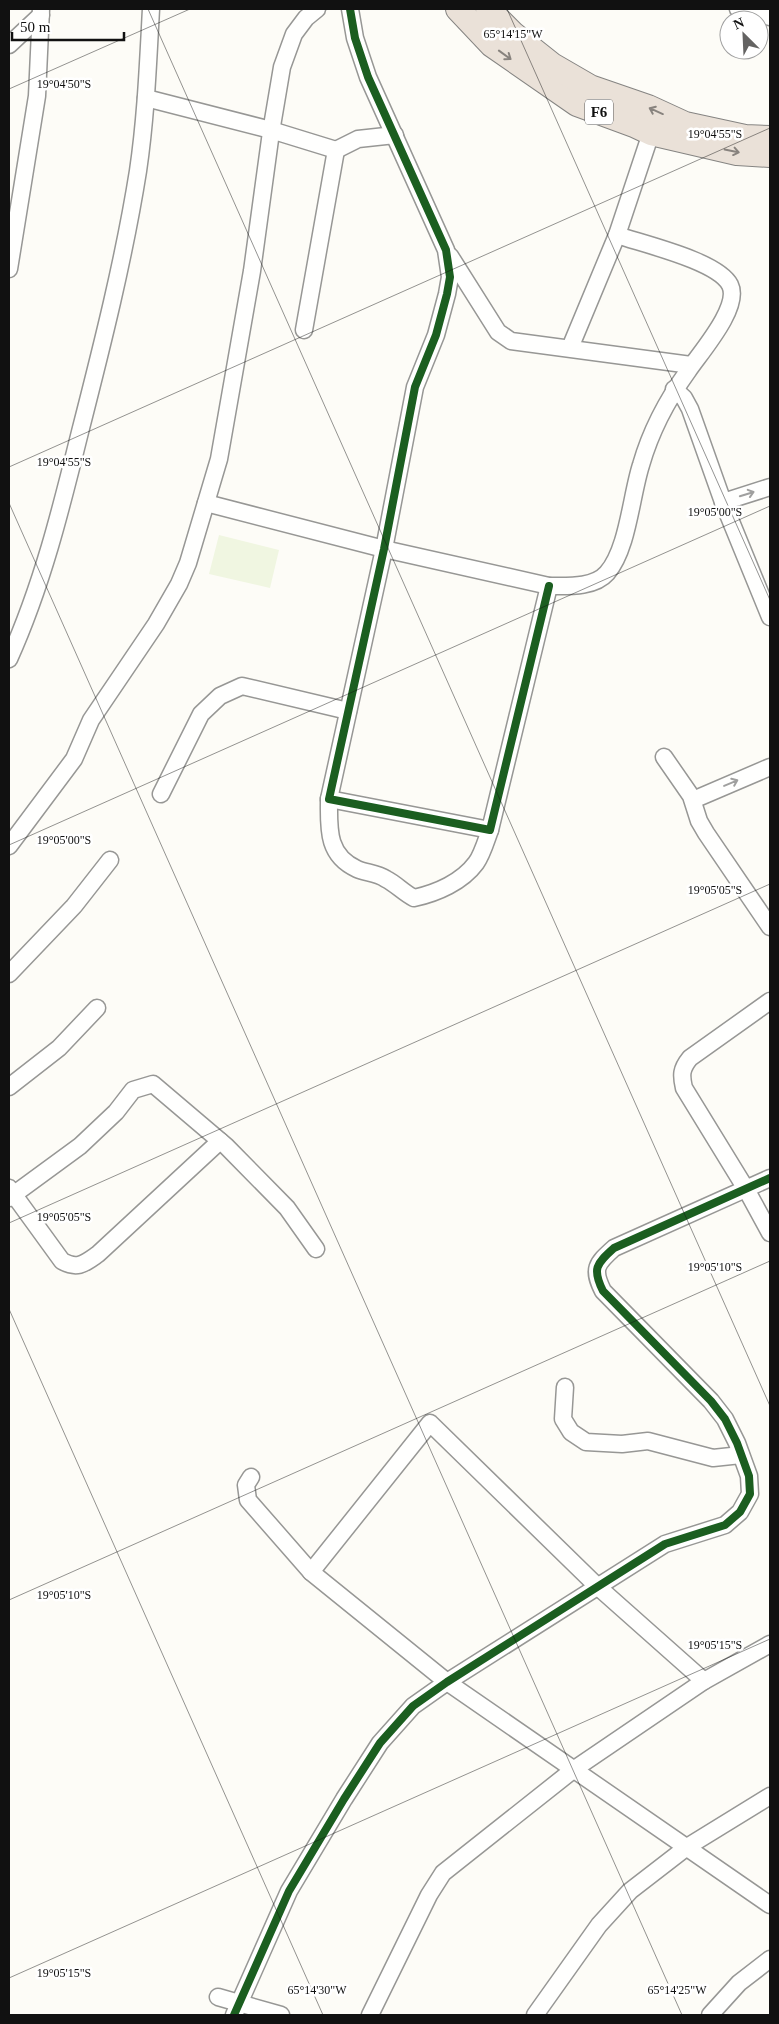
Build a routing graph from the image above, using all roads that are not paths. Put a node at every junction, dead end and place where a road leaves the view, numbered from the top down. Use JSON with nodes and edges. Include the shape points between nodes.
{"nodes":[{"id":1,"x":151,"y":9,"type":"edge"},
{"id":2,"x":317,"y":9,"type":"edge"},
{"id":3,"x":350,"y":9,"type":"edge"},
{"id":4,"x":458,"y":9,"type":"edge"},
{"id":5,"x":488,"y":9,"type":"edge"},
{"id":6,"x":41,"y":12,"type":"edge"},
{"id":7,"x":9,"y":45,"type":"edge"},
{"id":8,"x":146,"y":98,"type":"junction"},
{"id":9,"x":271,"y":130,"type":"junction"},
{"id":10,"x":651,"y":133,"type":"junction"},
{"id":11,"x":395,"y":135,"type":"junction"},
{"id":12,"x":770,"y":138,"type":"edge"},
{"id":13,"x":336,"y":150,"type":"junction"},
{"id":14,"x":770,"y":155,"type":"edge"},
{"id":15,"x":617,"y":235,"type":"junction"},
{"id":16,"x":446,"y":250,"type":"junction"},
{"id":17,"x":9,"y":268,"type":"edge"},
{"id":18,"x":304,"y":330,"type":"dead end"},
{"id":19,"x":570,"y":348,"type":"junction"},
{"id":20,"x":691,"y":366,"type":"junction"},
{"id":21,"x":674,"y":389,"type":"junction"},
{"id":22,"x":770,"y":487,"type":"edge"},
{"id":23,"x":723,"y":502,"type":"junction"},
{"id":24,"x":206,"y":503,"type":"junction"},
{"id":25,"x":384,"y":549,"type":"junction"},
{"id":26,"x":549,"y":586,"type":"junction"},
{"id":27,"x":770,"y":617,"type":"edge"},
{"id":28,"x":9,"y":659,"type":"edge"},
{"id":29,"x":348,"y":711,"type":"junction"},
{"id":30,"x":664,"y":757,"type":"dead end"},
{"id":31,"x":770,"y":767,"type":"edge"},
{"id":32,"x":161,"y":794,"type":"dead end"},
{"id":33,"x":329,"y":799,"type":"junction"},
{"id":34,"x":692,"y":800,"type":"junction"},
{"id":35,"x":490,"y":830,"type":"junction"},
{"id":36,"x":9,"y":846,"type":"edge"},
{"id":37,"x":110,"y":860,"type":"dead end"},
{"id":38,"x":770,"y":927,"type":"edge"},
{"id":39,"x":9,"y":974,"type":"edge"},
{"id":40,"x":770,"y":1001,"type":"edge"},
{"id":41,"x":97,"y":1008,"type":"dead end"},
{"id":42,"x":9,"y":1087,"type":"edge"},
{"id":43,"x":220,"y":1141,"type":"junction"},
{"id":44,"x":770,"y":1178,"type":"edge"},
{"id":45,"x":746,"y":1188,"type":"junction"},
{"id":46,"x":10,"y":1194,"type":"edge"},
{"id":47,"x":770,"y":1232,"type":"edge"},
{"id":48,"x":316,"y":1248,"type":"dead end"},
{"id":49,"x":565,"y":1387,"type":"dead end"},
{"id":50,"x":741,"y":1455,"type":"junction"},
{"id":51,"x":252,"y":1477,"type":"dead end"},
{"id":52,"x":311,"y":1572,"type":"junction"},
{"id":53,"x":597,"y":1586,"type":"junction"},
{"id":54,"x":770,"y":1644,"type":"edge"},
{"id":55,"x":704,"y":1681,"type":"junction"},
{"id":56,"x":447,"y":1682,"type":"junction"},
{"id":57,"x":573,"y":1770,"type":"junction"},
{"id":58,"x":770,"y":1796,"type":"edge"},
{"id":59,"x":687,"y":1847,"type":"junction"},
{"id":60,"x":770,"y":1905,"type":"edge"},
{"id":61,"x":770,"y":1960,"type":"edge"},
{"id":62,"x":218,"y":1997,"type":"dead end"},
{"id":63,"x":237,"y":2009,"type":"edge"},
{"id":64,"x":281,"y":2015,"type":"edge"},
{"id":65,"x":370,"y":2015,"type":"edge"},
{"id":66,"x":535,"y":2015,"type":"edge"},
{"id":67,"x":710,"y":2015,"type":"edge"}],
"edges":[{"from":1,"to":8,"type":"street"},
{"from":2,"to":9,"type":"street","via":[[294,34],[282,67]]},
{"from":3,"to":11,"type":"street","via":[[355,38],[368,76]]},
{"from":4,"to":10,"type":"highway","number":"F6","one_way":true,"via":[[492,46],[577,104]]},
{"from":12,"to":5,"type":"highway","number":"F6","one_way":true,"via":[[745,137],[685,124],[590,87],[552,65]]},
{"from":6,"to":7,"type":"street"},
{"from":6,"to":17,"type":"street","via":[[37,96]]},
{"from":8,"to":9,"type":"street"},
{"from":8,"to":28,"type":"street","via":[[138,170],[106,330],[51,546]]},
{"from":9,"to":13,"type":"street"},
{"from":9,"to":24,"type":"street","via":[[252,271],[219,460]]},
{"from":10,"to":14,"type":"highway","number":"F6","one_way":true,"via":[[737,153]]},
{"from":10,"to":15,"type":"street"},
{"from":11,"to":13,"type":"street","via":[[358,139]]},
{"from":11,"to":16,"type":"street"},
{"from":13,"to":18,"type":"street"},
{"from":15,"to":19,"type":"street"},
{"from":15,"to":20,"type":"street","via":[[702,263],[730,285],[732,295],[728,312]]},
{"from":16,"to":19,"type":"street","via":[[498,332],[511,341]]},
{"from":16,"to":25,"type":"street","via":[[450,277],[447,294],[436,334],[415,387]]},
{"from":19,"to":20,"type":"street"},
{"from":20,"to":21,"type":"street"},
{"from":21,"to":23,"type":"street","via":[[690,409]]},
{"from":21,"to":26,"type":"street","via":[[643,457],[619,555],[606,574],[592,581],[576,586]]},
{"from":23,"to":22,"type":"street","one_way":true},
{"from":23,"to":27,"type":"street"},
{"from":24,"to":25,"type":"street"},
{"from":24,"to":36,"type":"street","via":[[179,584],[156,624],[103,701],[74,759]]},
{"from":25,"to":26,"type":"street"},
{"from":25,"to":29,"type":"street"},
{"from":26,"to":35,"type":"street"},
{"from":29,"to":32,"type":"street","via":[[242,686],[227,692],[201,714]]},
{"from":29,"to":33,"type":"street"},
{"from":30,"to":34,"type":"street"},
{"from":34,"to":31,"type":"street","one_way":true},
{"from":33,"to":35,"type":"street"},
{"from":33,"to":35,"type":"street","via":[[329,835],[338,854],[356,868],[387,879],[414,898],[430,894],[461,878],[477,863]]},
{"from":34,"to":38,"type":"street","via":[[706,833]]},
{"from":37,"to":39,"type":"street","via":[[74,906]]},
{"from":40,"to":45,"type":"street","via":[[682,1067],[684,1088]]},
{"from":41,"to":42,"type":"street","via":[[59,1048]]},
{"from":43,"to":46,"type":"street","via":[[153,1084],[133,1090],[116,1112],[80,1146]]},
{"from":43,"to":46,"type":"street","via":[[84,1264],[71,1266],[62,1261]]},
{"from":43,"to":48,"type":"street","via":[[287,1208]]},
{"from":44,"to":45,"type":"street"},
{"from":45,"to":47,"type":"street"},
{"from":45,"to":50,"type":"street","via":[[614,1248],[596,1268],[603,1291],[711,1400]]},
{"from":49,"to":50,"type":"street","via":[[563,1420],[571,1432],[586,1442],[648,1442],[713,1458]]},
{"from":50,"to":53,"type":"street","via":[[749,1476],[750,1494],[740,1512],[725,1525],[665,1544]]},
{"from":51,"to":52,"type":"street","via":[[246,1485],[248,1500]]},
{"from":52,"to":53,"type":"street","via":[[430,1423]]},
{"from":52,"to":56,"type":"street"},
{"from":53,"to":55,"type":"street"},
{"from":53,"to":56,"type":"street"},
{"from":54,"to":55,"type":"street"},
{"from":55,"to":57,"type":"street"},
{"from":56,"to":57,"type":"street"},
{"from":56,"to":63,"type":"street","via":[[413,1706],[380,1743],[344,1799],[289,1892]]},
{"from":57,"to":59,"type":"street"},
{"from":57,"to":65,"type":"street","via":[[443,1873]]},
{"from":58,"to":59,"type":"street"},
{"from":59,"to":60,"type":"street"},
{"from":59,"to":66,"type":"street","via":[[630,1891],[600,1925]]},
{"from":61,"to":67,"type":"street","via":[[739,1983]]},
{"from":62,"to":63,"type":"street"},
{"from":63,"to":64,"type":"street"}]}
